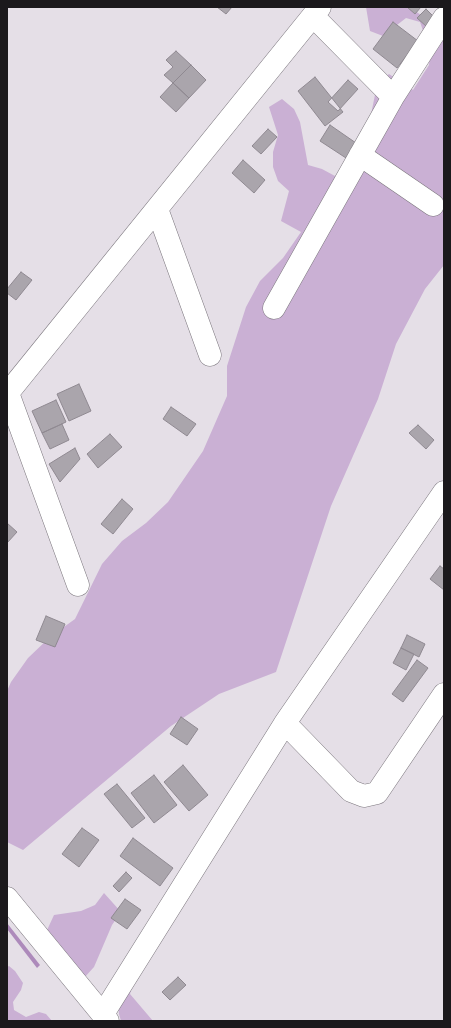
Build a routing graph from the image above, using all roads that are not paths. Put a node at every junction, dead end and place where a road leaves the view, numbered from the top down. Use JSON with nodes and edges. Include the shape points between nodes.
{"nodes":[{"id":1,"x":317,"y":11,"type":"edge"},
{"id":2,"x":444,"y":18,"type":"edge"},
{"id":3,"x":393,"y":98,"type":"junction"},
{"id":4,"x":360,"y":156,"type":"junction"},
{"id":5,"x":434,"y":204,"type":"dead end"},
{"id":6,"x":157,"y":208,"type":"junction"},
{"id":7,"x":274,"y":308,"type":"dead end"},
{"id":8,"x":210,"y":355,"type":"dead end"},
{"id":9,"x":7,"y":393,"type":"edge"},
{"id":10,"x":444,"y":492,"type":"edge"},
{"id":11,"x":78,"y":584,"type":"dead end"},
{"id":12,"x":444,"y":694,"type":"edge"},
{"id":13,"x":285,"y":723,"type":"junction"},
{"id":14,"x":7,"y":898,"type":"edge"},
{"id":15,"x":106,"y":1018,"type":"edge"}],
"edges":[{"from":1,"to":3,"type":"street"},
{"from":1,"to":6,"type":"street"},
{"from":2,"to":3,"type":"street"},
{"from":3,"to":4,"type":"street"},
{"from":4,"to":5,"type":"street"},
{"from":4,"to":7,"type":"street"},
{"from":6,"to":8,"type":"street"},
{"from":6,"to":9,"type":"street"},
{"from":9,"to":11,"type":"street"},
{"from":10,"to":13,"type":"street"},
{"from":12,"to":13,"type":"street","via":[[377,793],[364,796],[351,791]]},
{"from":13,"to":15,"type":"street"},
{"from":14,"to":15,"type":"street"}]}
